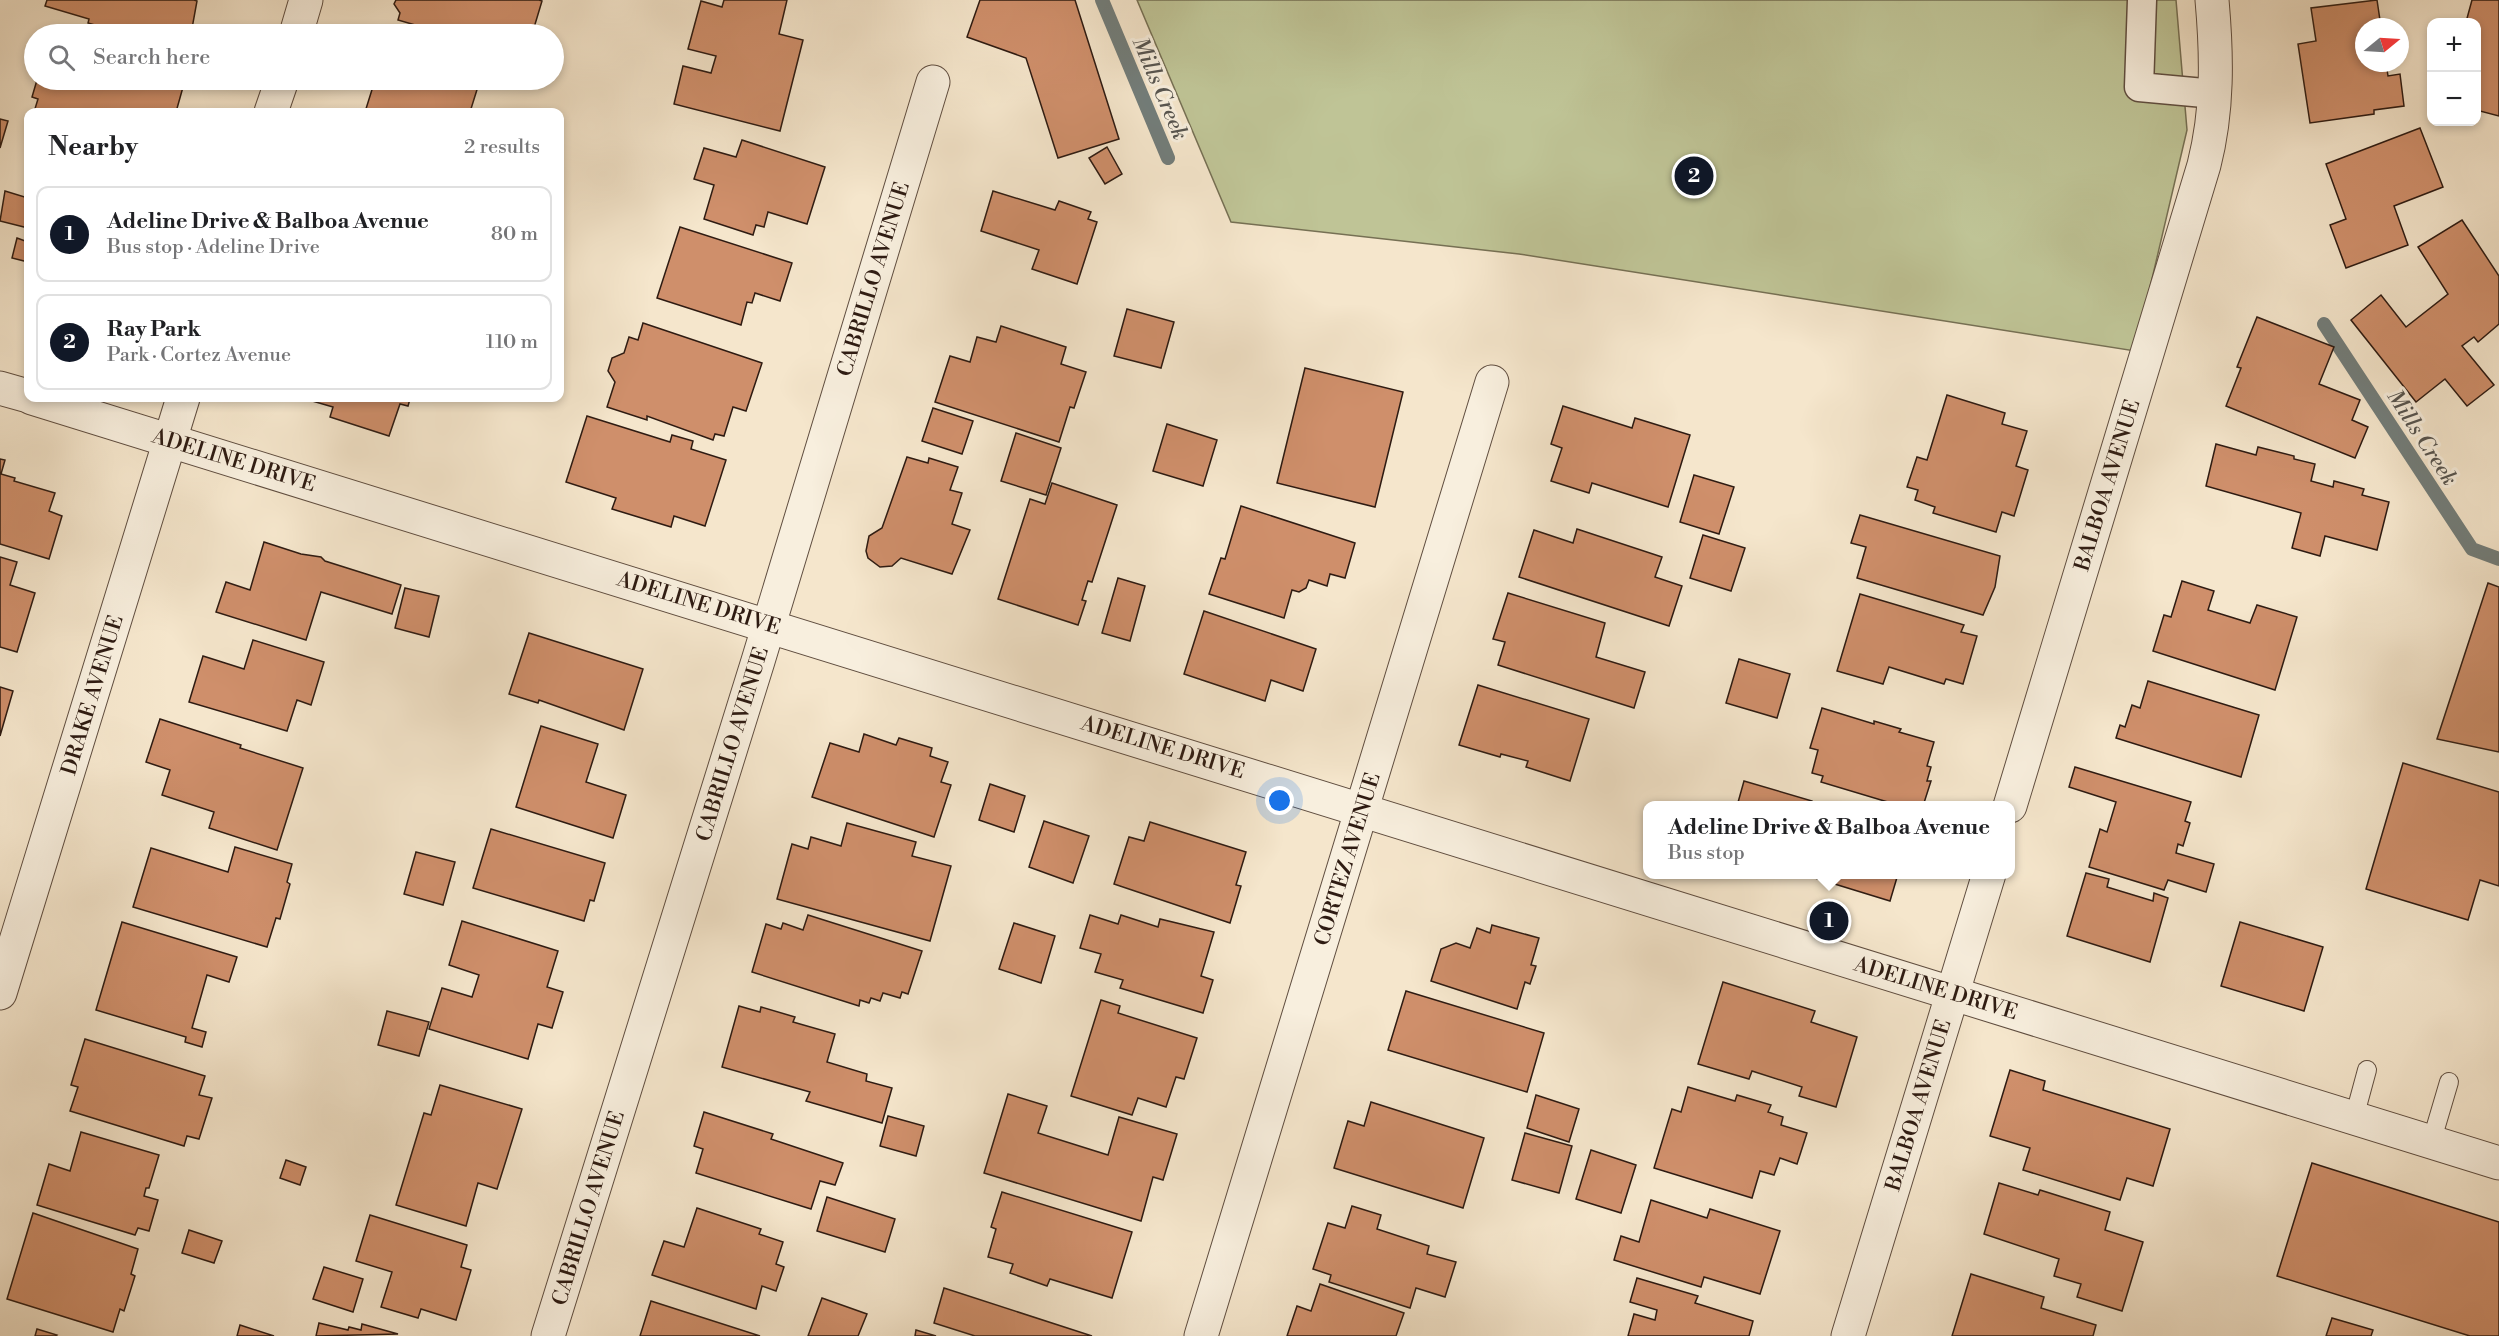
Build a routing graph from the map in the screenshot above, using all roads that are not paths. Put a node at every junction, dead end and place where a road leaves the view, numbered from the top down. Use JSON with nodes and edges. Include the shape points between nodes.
{"nodes":[{"id":1,"x":306,"y":0,"type":"edge"},
{"id":2,"x":2142,"y":0,"type":"edge"},
{"id":3,"x":2212,"y":0,"type":"edge"},
{"id":4,"x":299,"y":24,"type":"edge"},
{"id":5,"x":933,"y":82,"type":"dead end"},
{"id":6,"x":279,"y":90,"type":"edge"},
{"id":7,"x":2215,"y":94,"type":"junction"},
{"id":8,"x":273,"y":108,"type":"edge"},
{"id":9,"x":1492,"y":382,"type":"dead end"},
{"id":10,"x":0,"y":388,"type":"edge"},
{"id":11,"x":24,"y":395,"type":"edge"},
{"id":12,"x":46,"y":402,"type":"edge"},
{"id":13,"x":182,"y":402,"type":"edge"},
{"id":14,"x":170,"y":440,"type":"junction"},
{"id":15,"x":769,"y":624,"type":"junction"},
{"id":16,"x":2012,"y":801,"type":"edge"},
{"id":17,"x":1362,"y":809,"type":"junction"},
{"id":18,"x":1987,"y":879,"type":"edge"},
{"id":19,"x":0,"y":993,"type":"edge"},
{"id":20,"x":1953,"y":993,"type":"junction"},
{"id":21,"x":2367,"y":1070,"type":"dead end"},
{"id":22,"x":2449,"y":1082,"type":"dead end"},
{"id":23,"x":2354,"y":1118,"type":"junction"},
{"id":24,"x":2432,"y":1143,"type":"junction"},
{"id":25,"x":2499,"y":1163,"type":"edge"},
{"id":26,"x":548,"y":1336,"type":"edge"},
{"id":27,"x":1201,"y":1336,"type":"edge"},
{"id":28,"x":1848,"y":1336,"type":"edge"}],
"edges":[{"from":1,"to":4,"type":"street"},
{"from":2,"to":7,"type":"street","via":[[2139,87]]},
{"from":3,"to":7,"type":"street","name":"BALBOA AVENUE","via":[[2217,58]]},
{"from":5,"to":15,"type":"street","name":"CABRILLO AVENUE"},
{"from":6,"to":8,"type":"street"},
{"from":7,"to":16,"type":"street","name":"BALBOA AVENUE","via":[[2212,133],[2204,165]]},
{"from":9,"to":17,"type":"street","name":"CORTEZ AVENUE"},
{"from":10,"to":11,"type":"street","name":"ADELINE DRIVE"},
{"from":12,"to":14,"type":"street","name":"ADELINE DRIVE"},
{"from":13,"to":14,"type":"street","name":"DRAKE AVENUE"},
{"from":14,"to":15,"type":"street","name":"ADELINE DRIVE"},
{"from":14,"to":19,"type":"street","name":"DRAKE AVENUE"},
{"from":15,"to":17,"type":"street","name":"ADELINE DRIVE"},
{"from":15,"to":26,"type":"street","name":"CABRILLO AVENUE"},
{"from":17,"to":20,"type":"street","name":"ADELINE DRIVE"},
{"from":17,"to":27,"type":"street","name":"CORTEZ AVENUE"},
{"from":18,"to":20,"type":"street","name":"BALBOA AVENUE"},
{"from":20,"to":23,"type":"street","name":"ADELINE DRIVE"},
{"from":20,"to":28,"type":"street","name":"BALBOA AVENUE"},
{"from":21,"to":23,"type":"lane"},
{"from":22,"to":24,"type":"lane"},
{"from":23,"to":24,"type":"street","name":"ADELINE DRIVE"},
{"from":24,"to":25,"type":"street","name":"ADELINE DRIVE"}]}
